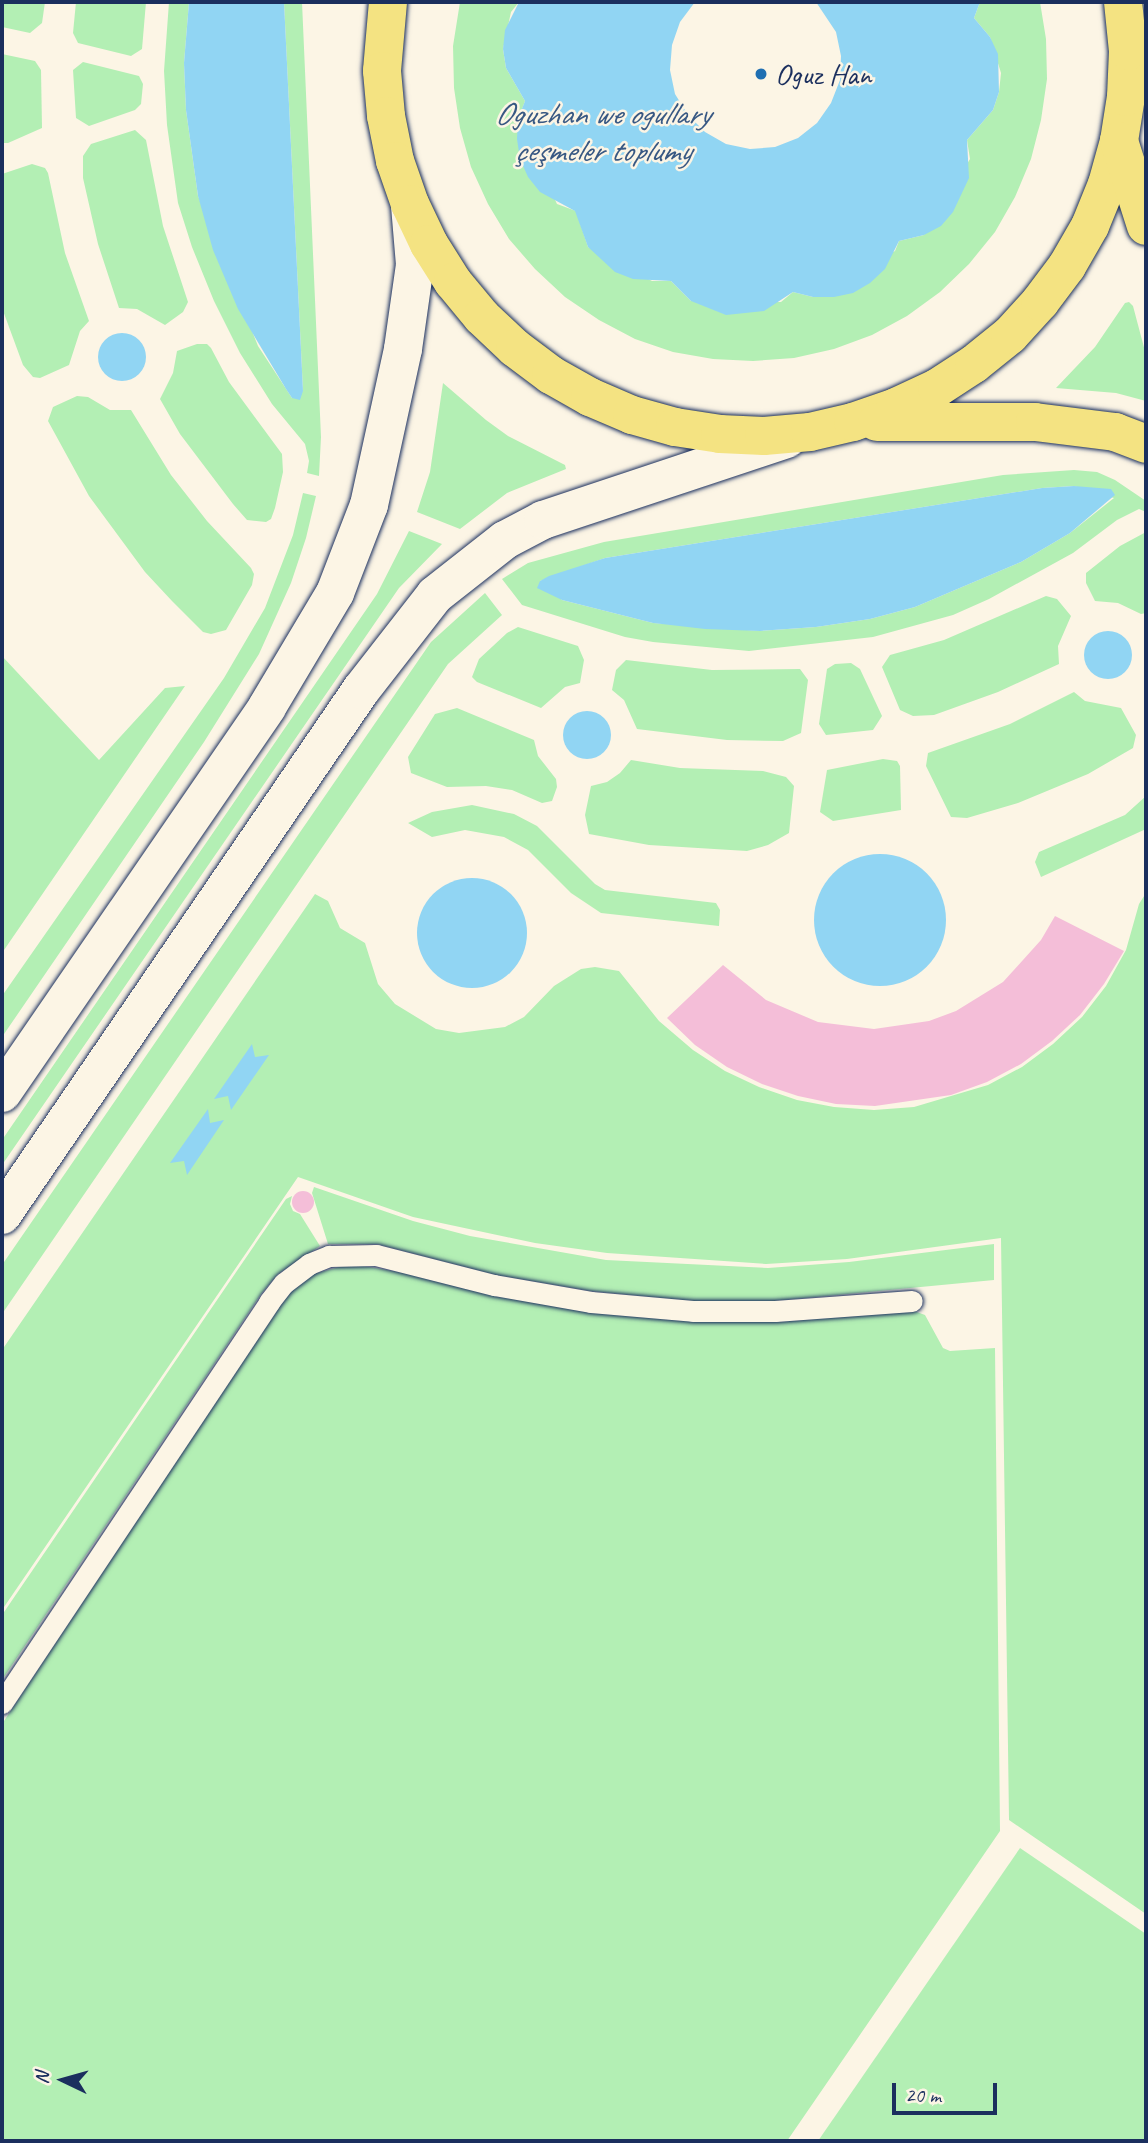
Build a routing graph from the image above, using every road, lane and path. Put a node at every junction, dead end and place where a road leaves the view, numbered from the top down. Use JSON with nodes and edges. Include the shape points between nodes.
{"nodes":[{"id":1,"x":1123,"y":2,"type":"edge"},
{"id":2,"x":383,"y":10,"type":"edge"},
{"id":3,"x":1119,"y":141,"type":"junction"},
{"id":4,"x":410,"y":204,"type":"junction"},
{"id":5,"x":1146,"y":226,"type":"edge"},
{"id":6,"x":853,"y":422,"type":"junction"},
{"id":7,"x":810,"y":432,"type":"junction"},
{"id":8,"x":1146,"y":444,"type":"edge"},
{"id":9,"x":2,"y":1093,"type":"edge"},
{"id":10,"x":2,"y":1214,"type":"edge"},
{"id":11,"x":912,"y":1301,"type":"dead end"},
{"id":12,"x":2,"y":1703,"type":"edge"}],
"edges":[{"from":1,"to":3,"type":"main road","via":[[1128,51]]},
{"from":2,"to":4,"type":"main road","via":[[386,116]]},
{"from":3,"to":5,"type":"main road"},
{"from":3,"to":6,"type":"main road","via":[[1107,184],[1068,266],[1010,335],[937,388]]},
{"from":4,"to":7,"type":"main road","via":[[453,282],[482,317],[515,348],[571,386],[632,415],[675,427],[753,435]]},
{"from":4,"to":9,"type":"street","via":[[415,265],[403,349],[369,505],[335,593],[267,707]]},
{"from":6,"to":7,"type":"main road"},
{"from":6,"to":8,"type":"main road","via":[[1035,422],[1115,432]]},
{"from":7,"to":10,"type":"street","via":[[543,520],[505,540],[435,595],[361,690]]},
{"from":11,"to":12,"type":"lane","via":[[775,1311],[693,1311],[579,1300],[376,1255],[329,1256],[309,1264],[269,1302]]}]}
